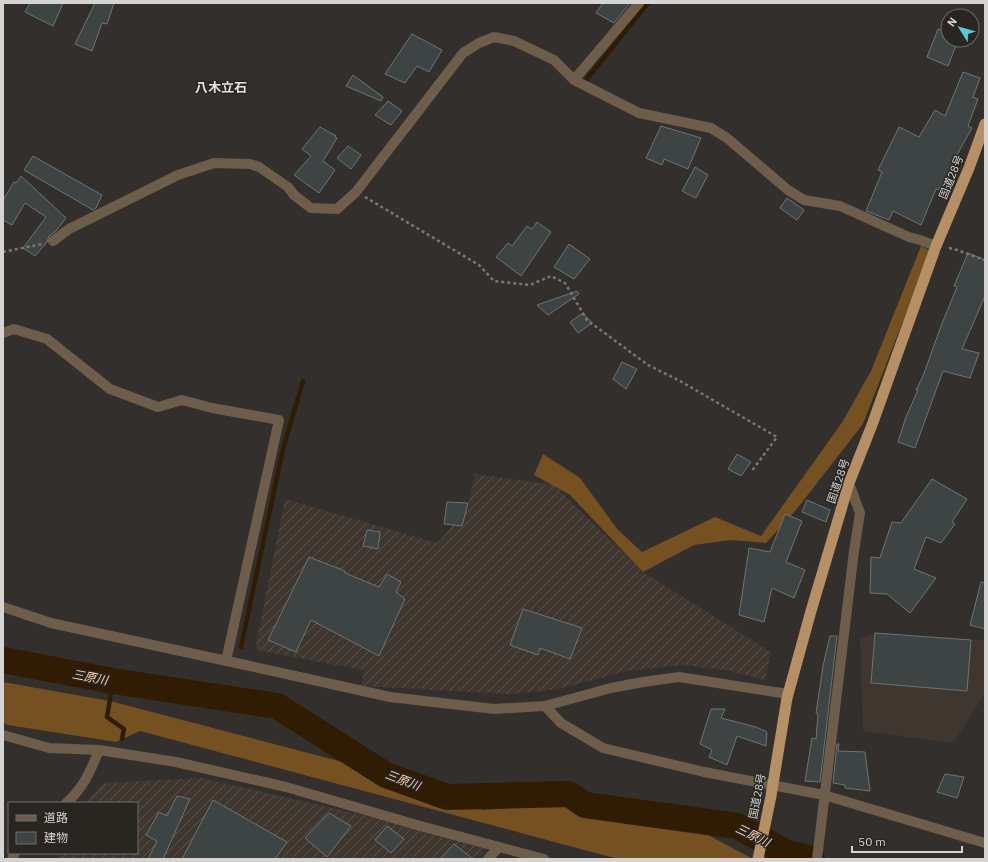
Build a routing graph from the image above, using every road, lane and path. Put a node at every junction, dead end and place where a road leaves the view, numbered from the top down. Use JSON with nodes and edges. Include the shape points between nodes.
{"nodes":[{"id":1,"x":639,"y":3,"type":"edge"},
{"id":2,"x":574,"y":80,"type":"junction"},
{"id":3,"x":985,"y":124,"type":"edge"},
{"id":4,"x":356,"y":192,"type":"junction"},
{"id":5,"x":53,"y":241,"type":"joint"},
{"id":6,"x":936,"y":246,"type":"junction"},
{"id":7,"x":3,"y":252,"type":"edge"},
{"id":8,"x":985,"y":260,"type":"edge"},
{"id":9,"x":3,"y":333,"type":"edge"},
{"id":10,"x":751,"y":472,"type":"dead end"},
{"id":11,"x":849,"y":484,"type":"junction"},
{"id":12,"x":3,"y":606,"type":"edge"},
{"id":13,"x":226,"y":661,"type":"junction"},
{"id":14,"x":788,"y":694,"type":"junction"},
{"id":15,"x":545,"y":706,"type":"junction"},
{"id":16,"x":3,"y":735,"type":"edge"},
{"id":17,"x":99,"y":750,"type":"junction"},
{"id":18,"x":773,"y":784,"type":"junction"},
{"id":19,"x":824,"y":795,"type":"junction"},
{"id":20,"x":68,"y":802,"type":"edge"},
{"id":21,"x":985,"y":843,"type":"edge"},
{"id":22,"x":499,"y":847,"type":"junction"},
{"id":23,"x":488,"y":859,"type":"edge"},
{"id":24,"x":544,"y":859,"type":"edge"},
{"id":25,"x":758,"y":859,"type":"edge"},
{"id":26,"x":817,"y":859,"type":"edge"}],
"edges":[{"from":1,"to":2,"type":"street"},
{"from":2,"to":4,"type":"street","via":[[554,60],[514,41],[494,37],[479,43],[463,53]]},
{"from":2,"to":6,"type":"street","via":[[639,113],[711,128],[804,200],[840,206],[909,237]]},
{"from":3,"to":6,"type":"highway","name":"国道28号"},
{"from":4,"to":5,"type":"street","via":[[337,209],[311,208],[260,167],[250,164],[214,163],[178,175],[69,229]]},
{"from":4,"to":10,"type":"path","via":[[479,265],[494,281],[530,285],[550,276],[565,283],[587,320],[648,365],[777,436]]},
{"from":5,"to":7,"type":"path"},
{"from":6,"to":8,"type":"path"},
{"from":6,"to":11,"type":"highway","name":"国道28号"},
{"from":9,"to":13,"type":"street","via":[[14,329],[47,339],[110,389],[158,407],[182,400],[279,420]]},
{"from":11,"to":14,"type":"highway","name":"国道28号"},
{"from":11,"to":19,"type":"street","via":[[860,513]]},
{"from":12,"to":13,"type":"street","via":[[51,623]]},
{"from":13,"to":15,"type":"street","via":[[390,697],[494,709]]},
{"from":14,"to":15,"type":"street","via":[[679,677],[611,688]]},
{"from":14,"to":18,"type":"highway","name":"国道28号"},
{"from":15,"to":18,"type":"street","via":[[561,723],[603,748],[704,772]]},
{"from":16,"to":17,"type":"street","via":[[49,748]]},
{"from":17,"to":20,"type":"street","via":[[88,777]]},
{"from":17,"to":22,"type":"street","via":[[176,762],[286,786]]},
{"from":18,"to":19,"type":"street"},
{"from":18,"to":25,"type":"highway","name":"国道28号"},
{"from":19,"to":21,"type":"street"},
{"from":19,"to":26,"type":"street"},
{"from":22,"to":23,"type":"street"},
{"from":22,"to":24,"type":"street"}]}
